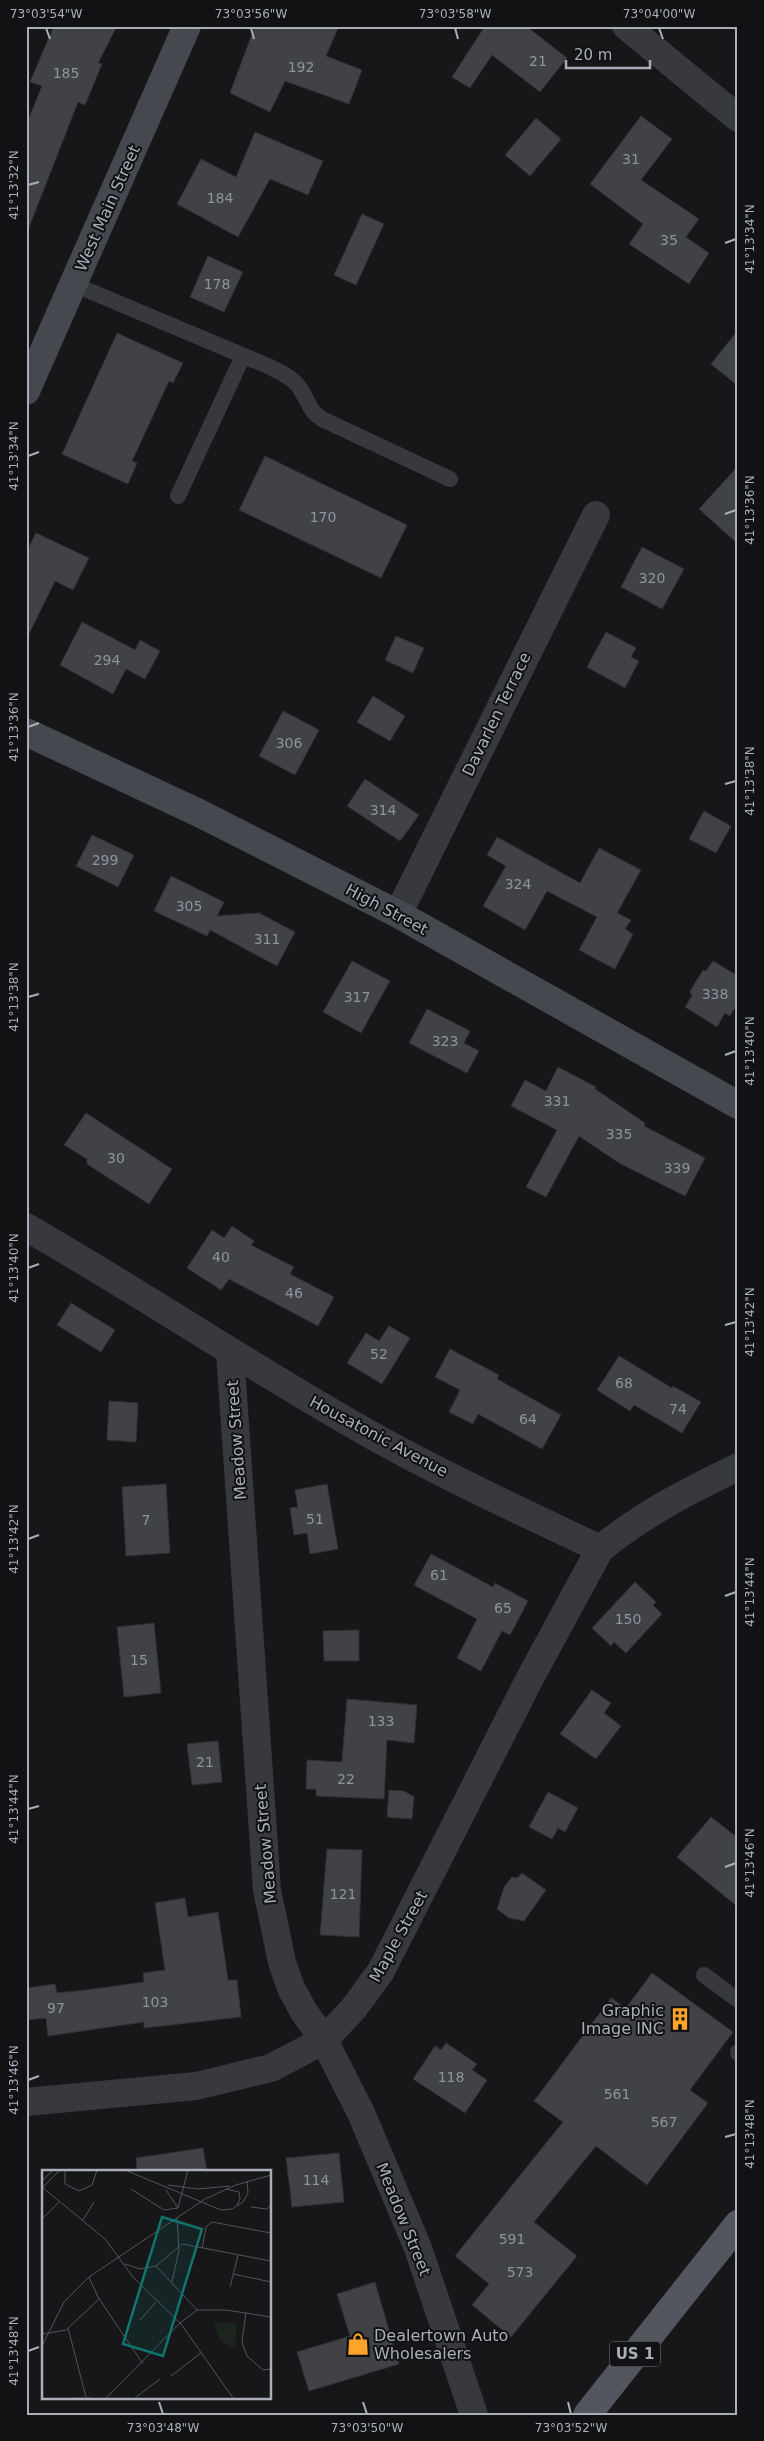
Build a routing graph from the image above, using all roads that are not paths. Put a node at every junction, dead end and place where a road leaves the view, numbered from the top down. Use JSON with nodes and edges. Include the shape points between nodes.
{"nodes":[{"id":1,"x":188,"y":26,"type":"edge"},
{"id":2,"x":626,"y":26,"type":"edge"},
{"id":3,"x":738,"y":118,"type":"edge"},
{"id":4,"x":73,"y":284,"type":"junction"},
{"id":5,"x":243,"y":356,"type":"junction"},
{"id":6,"x":26,"y":391,"type":"edge"},
{"id":7,"x":450,"y":479,"type":"dead end"},
{"id":8,"x":178,"y":496,"type":"dead end"},
{"id":9,"x":596,"y":515,"type":"dead end"},
{"id":10,"x":26,"y":732,"type":"edge"},
{"id":11,"x":398,"y":914,"type":"junction"},
{"id":12,"x":738,"y":1105,"type":"edge"},
{"id":13,"x":26,"y":1227,"type":"edge"},
{"id":14,"x":230,"y":1352,"type":"junction"},
{"id":15,"x":738,"y":1467,"type":"edge"},
{"id":16,"x":600,"y":1549,"type":"junction"},
{"id":17,"x":704,"y":1975,"type":"dead end"},
{"id":18,"x":738,"y":2000,"type":"edge"},
{"id":19,"x":324,"y":2040,"type":"junction"},
{"id":20,"x":26,"y":2102,"type":"edge"},
{"id":21,"x":738,"y":2224,"type":"edge"},
{"id":22,"x":474,"y":2415,"type":"edge"},
{"id":23,"x":587,"y":2415,"type":"edge"}],
"edges":[{"from":1,"to":4,"type":"main road","name":"West Main Street"},
{"from":2,"to":3,"type":"street"},
{"from":4,"to":5,"type":"lane"},
{"from":4,"to":6,"type":"main road","name":"West Main Street"},
{"from":5,"to":7,"type":"lane","via":[[294,380],[302,390],[308,408],[322,419]]},
{"from":5,"to":8,"type":"lane"},
{"from":9,"to":11,"type":"street","name":"Davarlen Terrace"},
{"from":10,"to":11,"type":"main road","name":"High Street","via":[[201,814]]},
{"from":11,"to":12,"type":"main road","name":"High Street"},
{"from":13,"to":14,"type":"street","name":"Housatonic Avenue","via":[[108,1274]]},
{"from":14,"to":16,"type":"street","name":"Housatonic Avenue","via":[[374,1437]]},
{"from":14,"to":19,"type":"street","name":"Meadow Street","via":[[267,1890],[282,1962],[291,1988]]},
{"from":15,"to":16,"type":"street","via":[[660,1506]]},
{"from":16,"to":19,"type":"street","name":"Maple Street","via":[[529,1680],[381,1971],[354,2008]]},
{"from":17,"to":18,"type":"lane"},
{"from":19,"to":20,"type":"street","name":"Maple Street","via":[[270,2068],[226,2080],[196,2086]]},
{"from":19,"to":22,"type":"street","name":"Meadow Street","via":[[361,2113],[418,2248]]},
{"from":21,"to":23,"type":"main road","number":"US 1"}]}
